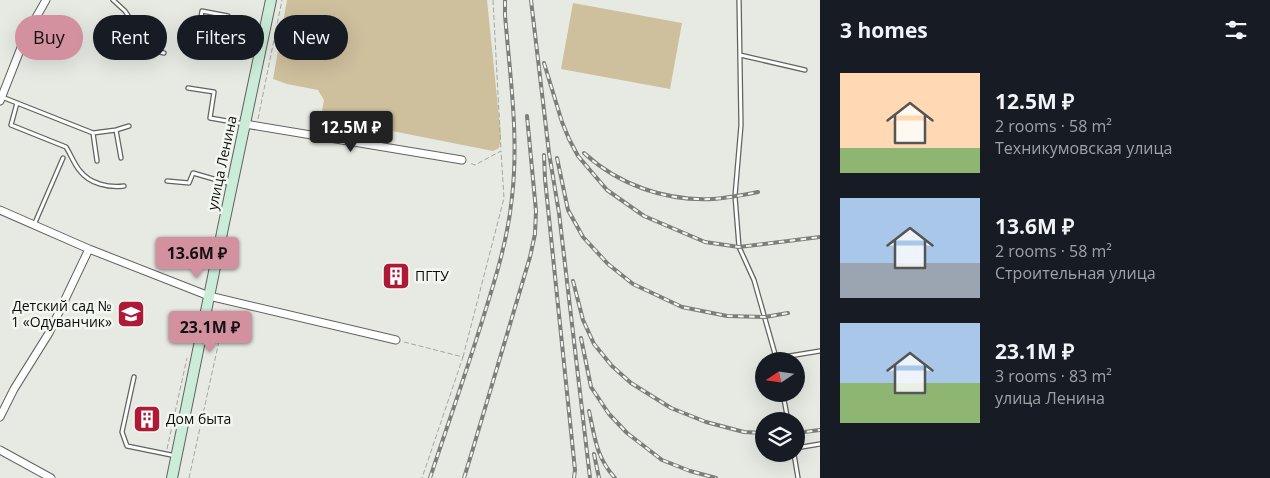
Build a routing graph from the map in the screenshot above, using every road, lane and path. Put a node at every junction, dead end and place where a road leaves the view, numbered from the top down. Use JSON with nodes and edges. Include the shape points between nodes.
{"nodes":[{"id":1,"x":46,"y":0,"type":"edge"},
{"id":2,"x":113,"y":0,"type":"edge"},
{"id":3,"x":271,"y":0,"type":"edge"},
{"id":4,"x":282,"y":0,"type":"edge"},
{"id":5,"x":493,"y":0,"type":"edge"},
{"id":6,"x":739,"y":0,"type":"edge"},
{"id":7,"x":128,"y":15,"type":"edge"},
{"id":8,"x":224,"y":33,"type":"joint"},
{"id":9,"x":264,"y":33,"type":"edge"},
{"id":10,"x":740,"y":55,"type":"junction"},
{"id":11,"x":258,"y":60,"type":"edge"},
{"id":12,"x":805,"y":70,"type":"dead end"},
{"id":13,"x":188,"y":88,"type":"dead end"},
{"id":14,"x":1,"y":99,"type":"edge"},
{"id":15,"x":17,"y":103,"type":"junction"},
{"id":16,"x":245,"y":124,"type":"junction"},
{"id":17,"x":129,"y":126,"type":"dead end"},
{"id":18,"x":256,"y":126,"type":"junction"},
{"id":19,"x":116,"y":130,"type":"junction"},
{"id":20,"x":93,"y":133,"type":"junction"},
{"id":21,"x":501,"y":151,"type":"junction"},
{"id":22,"x":63,"y":158,"type":"dead end"},
{"id":23,"x":121,"y":158,"type":"dead end"},
{"id":24,"x":461,"y":160,"type":"joint"},
{"id":25,"x":97,"y":161,"type":"dead end"},
{"id":26,"x":167,"y":181,"type":"dead end"},
{"id":27,"x":232,"y":184,"type":"junction"},
{"id":28,"x":124,"y":186,"type":"dead end"},
{"id":29,"x":0,"y":210,"type":"edge"},
{"id":30,"x":34,"y":225,"type":"junction"},
{"id":31,"x":88,"y":249,"type":"junction"},
{"id":32,"x":209,"y":296,"type":"junction"},
{"id":33,"x":226,"y":309,"type":"dead end"},
{"id":34,"x":396,"y":340,"type":"joint"},
{"id":35,"x":820,"y":351,"type":"edge"},
{"id":36,"x":775,"y":352,"type":"edge"},
{"id":37,"x":805,"y":354,"type":"edge"},
{"id":38,"x":463,"y":357,"type":"junction"},
{"id":39,"x":134,"y":377,"type":"dead end"},
{"id":40,"x":0,"y":417,"type":"edge"},
{"id":41,"x":820,"y":444,"type":"edge"},
{"id":42,"x":805,"y":446,"type":"edge"},
{"id":43,"x":0,"y":450,"type":"edge"},
{"id":44,"x":176,"y":456,"type":"junction"},
{"id":45,"x":795,"y":462,"type":"edge"},
{"id":46,"x":51,"y":478,"type":"edge"},
{"id":47,"x":172,"y":478,"type":"edge"},
{"id":48,"x":189,"y":478,"type":"edge"},
{"id":49,"x":422,"y":478,"type":"edge"},
{"id":50,"x":798,"y":478,"type":"edge"}],
"edges":[{"from":1,"to":14,"type":"street","via":[[26,36]]},
{"from":2,"to":7,"type":"lane"},
{"from":3,"to":9,"type":"main road","name":"улица Ленина"},
{"from":4,"to":18,"type":"path"},
{"from":5,"to":21,"type":"path"},
{"from":6,"to":10,"type":"lane"},
{"from":8,"to":8,"type":"lane","via":[[228,16],[202,11],[196,46],[221,51]]},
{"from":10,"to":12,"type":"lane"},
{"from":10,"to":36,"type":"lane","via":[[742,125],[736,196],[739,247],[754,280]]},
{"from":11,"to":16,"type":"main road","name":"улица Ленина"},
{"from":13,"to":16,"type":"lane","via":[[214,92],[210,118]]},
{"from":14,"to":15,"type":"lane"},
{"from":15,"to":20,"type":"lane"},
{"from":15,"to":28,"type":"lane","via":[[10,125],[66,147],[83,175],[106,186]]},
{"from":16,"to":18,"type":"street"},
{"from":16,"to":27,"type":"main road","name":"улица Ленина"},
{"from":17,"to":19,"type":"lane"},
{"from":18,"to":24,"type":"street"},
{"from":19,"to":20,"type":"lane"},
{"from":19,"to":23,"type":"lane"},
{"from":20,"to":25,"type":"lane"},
{"from":21,"to":24,"type":"path","via":[[474,165]]},
{"from":21,"to":38,"type":"path","via":[[504,198]]},
{"from":22,"to":30,"type":"lane"},
{"from":26,"to":27,"type":"lane","via":[[189,183],[193,174]]},
{"from":27,"to":32,"type":"main road","name":"улица Ленина"},
{"from":29,"to":30,"type":"street"},
{"from":30,"to":31,"type":"street"},
{"from":31,"to":32,"type":"street"},
{"from":31,"to":40,"type":"street","via":[[49,333]]},
{"from":32,"to":34,"type":"street"},
{"from":32,"to":44,"type":"main road","name":"улица Ленина"},
{"from":33,"to":48,"type":"path"},
{"from":34,"to":38,"type":"path"},
{"from":35,"to":37,"type":"lane"},
{"from":38,"to":49,"type":"path"},
{"from":39,"to":44,"type":"lane","via":[[122,432],[127,446]]},
{"from":41,"to":42,"type":"lane"},
{"from":43,"to":46,"type":"street"},
{"from":44,"to":47,"type":"main road","name":"улица Ленина"},
{"from":45,"to":50,"type":"lane"}]}
